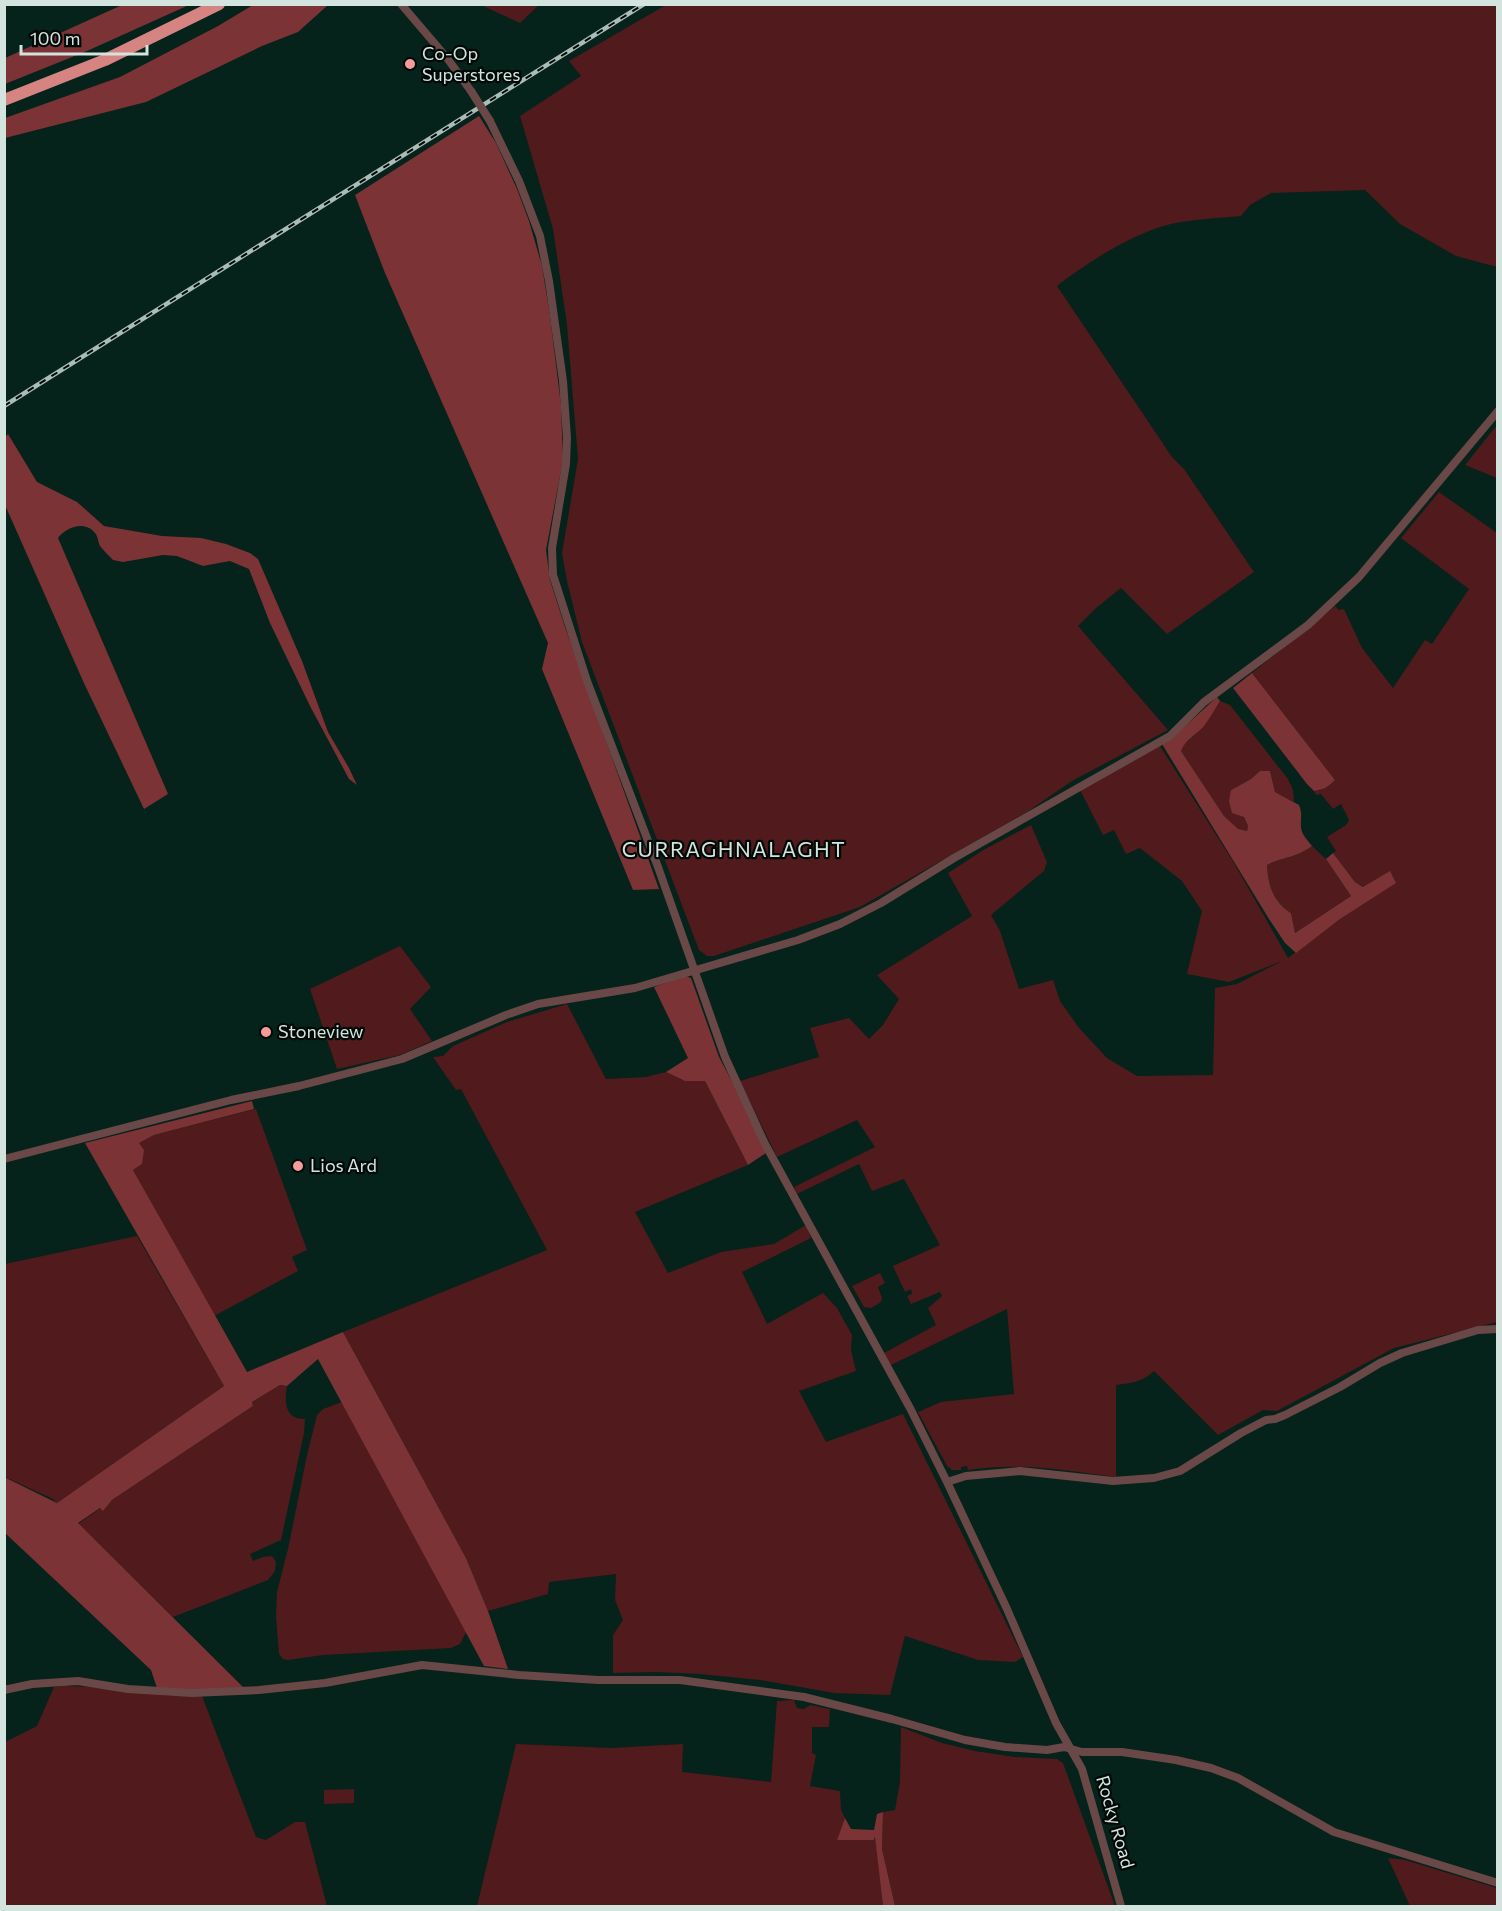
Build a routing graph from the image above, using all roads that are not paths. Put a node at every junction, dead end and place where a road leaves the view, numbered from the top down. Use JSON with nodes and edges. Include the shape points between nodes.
{"nodes":[{"id":1,"x":219,"y":4,"type":"edge"},
{"id":2,"x":401,"y":4,"type":"edge"},
{"id":3,"x":4,"y":100,"type":"edge"},
{"id":4,"x":1497,"y":411,"type":"edge"},
{"id":5,"x":694,"y":970,"type":"junction"},
{"id":6,"x":4,"y":1159,"type":"edge"},
{"id":7,"x":1497,"y":1329,"type":"edge"},
{"id":8,"x":947,"y":1482,"type":"junction"},
{"id":9,"x":4,"y":1690,"type":"edge"},
{"id":10,"x":1072,"y":1749,"type":"junction"},
{"id":11,"x":1497,"y":1883,"type":"edge"},
{"id":12,"x":1121,"y":1906,"type":"edge"}],
"edges":[{"from":1,"to":3,"type":"highway","via":[[105,60]]},
{"from":2,"to":5,"type":"street","name":"Rocky Road","bridge":true,"via":[[447,58],[490,121],[536,225],[549,281],[567,438],[552,548],[553,575],[587,681]]},
{"from":4,"to":5,"type":"street","via":[[1336,600],[1204,702],[1170,736],[840,924]]},
{"from":5,"to":6,"type":"street","via":[[635,988],[538,1004],[402,1059]]},
{"from":5,"to":8,"type":"street","name":"Rocky Road","via":[[725,1057],[765,1144]]},
{"from":7,"to":8,"type":"street","via":[[1478,1330],[1387,1359],[1285,1415],[1241,1433],[1180,1471],[1154,1478],[1113,1481],[1020,1471],[966,1476]]},
{"from":8,"to":10,"type":"street","name":"Rocky Road","via":[[1056,1723]]},
{"from":9,"to":10,"type":"street","via":[[78,1682],[192,1693],[260,1690],[422,1665],[577,1678],[680,1680],[804,1697],[968,1741],[1035,1750]]},
{"from":10,"to":11,"type":"street","via":[[1128,1753],[1210,1768],[1238,1778],[1334,1832]]},
{"from":10,"to":12,"type":"street","name":"Rocky Road","via":[[1082,1768]]}]}
